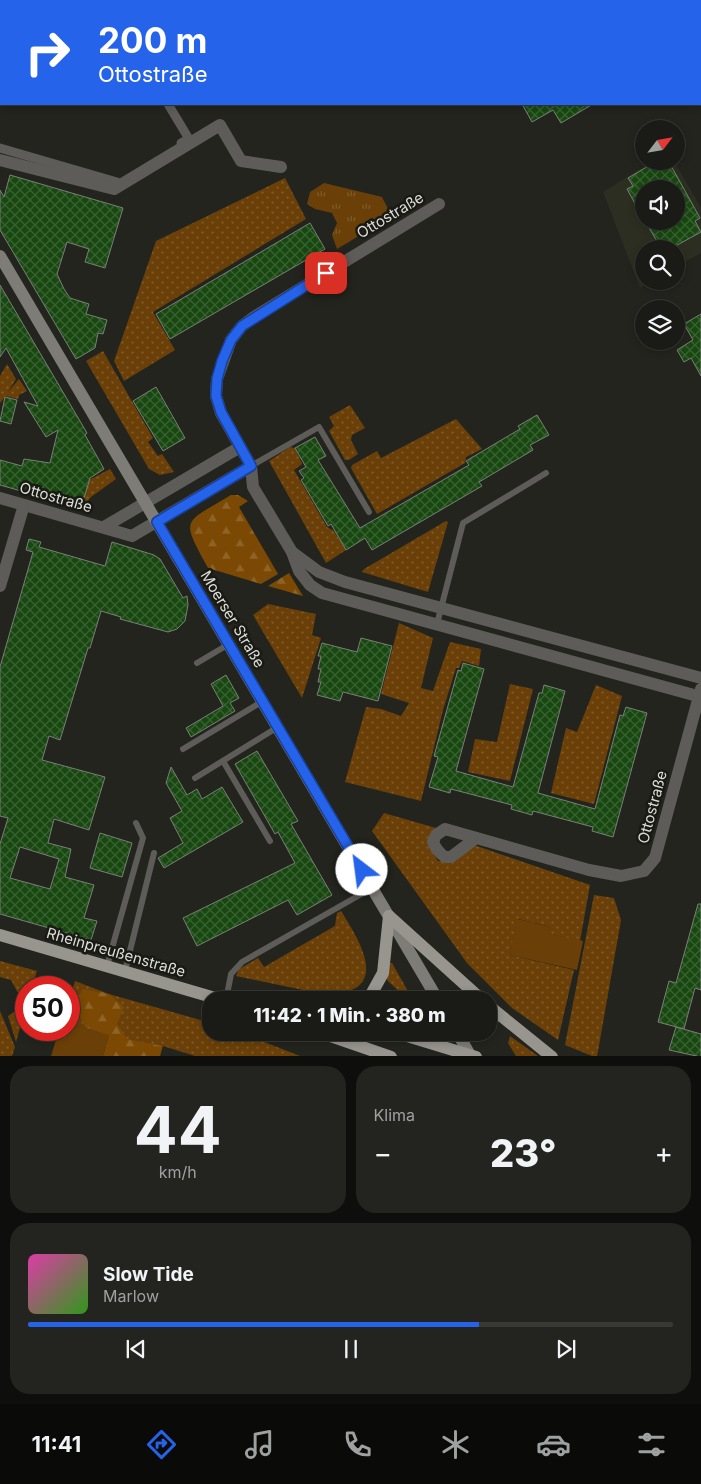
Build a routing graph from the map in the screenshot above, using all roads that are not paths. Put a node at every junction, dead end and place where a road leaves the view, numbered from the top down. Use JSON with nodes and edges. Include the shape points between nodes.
{"nodes":[{"id":1,"x":169,"y":105,"type":"edge"},
{"id":2,"x":0,"y":148,"type":"edge"},
{"id":3,"x":0,"y":160,"type":"edge"},
{"id":4,"x":281,"y":167,"type":"dead end"},
{"id":5,"x":439,"y":204,"type":"dead end"},
{"id":6,"x":0,"y":256,"type":"edge"},
{"id":7,"x":240,"y":447,"type":"junction"},
{"id":8,"x":251,"y":466,"type":"junction"},
{"id":9,"x":546,"y":473,"type":"dead end"},
{"id":10,"x":0,"y":498,"type":"edge"},
{"id":11,"x":146,"y":503,"type":"junction"},
{"id":12,"x":24,"y":505,"type":"junction"},
{"id":13,"x":369,"y":512,"type":"dead end"},
{"id":14,"x":157,"y":522,"type":"junction"},
{"id":15,"x":104,"y":527,"type":"junction"},
{"id":16,"x":292,"y":552,"type":"junction"},
{"id":17,"x":0,"y":586,"type":"edge"},
{"id":18,"x":440,"y":608,"type":"junction"},
{"id":19,"x":437,"y":624,"type":"junction"},
{"id":20,"x":229,"y":644,"type":"junction"},
{"id":21,"x":197,"y":663,"type":"dead end"},
{"id":22,"x":701,"y":678,"type":"edge"},
{"id":23,"x":700,"y":694,"type":"edge"},
{"id":24,"x":263,"y":702,"type":"junction"},
{"id":25,"x":278,"y":727,"type":"junction"},
{"id":26,"x":183,"y":749,"type":"dead end"},
{"id":27,"x":223,"y":762,"type":"junction"},
{"id":28,"x":195,"y":778,"type":"dead end"},
{"id":29,"x":136,"y":823,"type":"dead end"},
{"id":30,"x":476,"y":838,"type":"dead end"},
{"id":31,"x":270,"y":841,"type":"dead end"},
{"id":32,"x":154,"y":853,"type":"dead end"},
{"id":33,"x":372,"y":888,"type":"junction"},
{"id":34,"x":388,"y":916,"type":"junction"},
{"id":35,"x":0,"y":935,"type":"edge"},
{"id":36,"x":106,"y":966,"type":"junction"},
{"id":37,"x":125,"y":971,"type":"junction"},
{"id":38,"x":226,"y":991,"type":"edge"},
{"id":39,"x":374,"y":991,"type":"edge"},
{"id":40,"x":433,"y":991,"type":"edge"},
{"id":41,"x":472,"y":991,"type":"edge"},
{"id":42,"x":202,"y":994,"type":"edge"},
{"id":43,"x":497,"y":1012,"type":"edge"},
{"id":44,"x":342,"y":1041,"type":"edge"},
{"id":45,"x":423,"y":1041,"type":"edge"},
{"id":46,"x":463,"y":1041,"type":"edge"},
{"id":47,"x":377,"y":1054,"type":"edge"},
{"id":48,"x":391,"y":1056,"type":"edge"},
{"id":49,"x":472,"y":1056,"type":"edge"},
{"id":50,"x":552,"y":1056,"type":"edge"}],
"edges":[{"from":1,"to":2,"type":"street","via":[[189,139],[115,183]]},
{"from":3,"to":4,"type":"street","via":[[114,189],[220,125],[241,162]]},
{"from":5,"to":7,"type":"street","name":"Ottostraße","via":[[242,326],[231,340],[222,361],[216,396]]},
{"from":6,"to":11,"type":"main road","name":"Moerser Straße"},
{"from":7,"to":8,"type":"street","name":"Ottostraße"},
{"from":7,"to":11,"type":"street","name":"Ottostraße"},
{"from":8,"to":13,"type":"lane","via":[[319,427]]},
{"from":8,"to":14,"type":"street","name":"Ottostraße"},
{"from":8,"to":16,"type":"street","name":"Ottostraße","via":[[253,487]]},
{"from":9,"to":18,"type":"lane","via":[[462,523]]},
{"from":10,"to":12,"type":"street","name":"Ottostraße"},
{"from":11,"to":14,"type":"main road","name":"Moerser Straße"},
{"from":11,"to":15,"type":"street","name":"Ottostraße"},
{"from":12,"to":15,"type":"street","name":"Ottostraße"},
{"from":12,"to":17,"type":"street"},
{"from":14,"to":15,"type":"street","name":"Ottostraße","via":[[132,536]]},
{"from":14,"to":20,"type":"main road","name":"Moerser Straße"},
{"from":16,"to":18,"type":"street","name":"Ottostraße","via":[[319,572]]},
{"from":16,"to":19,"type":"street","name":"Ottostraße","via":[[300,572],[322,593]]},
{"from":18,"to":19,"type":"lane"},
{"from":18,"to":22,"type":"street","name":"Ottostraße"},
{"from":19,"to":23,"type":"street","name":"Ottostraße"},
{"from":20,"to":21,"type":"lane"},
{"from":20,"to":24,"type":"main road","name":"Moerser Straße"},
{"from":23,"to":30,"type":"street","name":"Ottostraße","via":[[655,858],[644,871],[621,876],[589,870]]},
{"from":24,"to":25,"type":"main road","name":"Moerser Straße"},
{"from":24,"to":26,"type":"lane"},
{"from":25,"to":27,"type":"lane"},
{"from":25,"to":33,"type":"main road","name":"Moerser Straße"},
{"from":27,"to":28,"type":"lane"},
{"from":27,"to":31,"type":"lane"},
{"from":29,"to":36,"type":"lane","via":[[143,838]]},
{"from":32,"to":37,"type":"lane"},
{"from":33,"to":34,"type":"main road","name":"Moerser Straße"},
{"from":33,"to":38,"type":"lane","via":[[242,962],[231,974]]},
{"from":34,"to":39,"type":"main road","via":[[383,973]]},
{"from":34,"to":40,"type":"main road","name":"Moerser Straße"},
{"from":34,"to":41,"type":"main road"},
{"from":35,"to":36,"type":"main road","name":"Rheinpreußenstraße"},
{"from":36,"to":37,"type":"main road","name":"Rheinpreußenstraße"},
{"from":37,"to":42,"type":"main road","name":"Rheinpreußenstraße"},
{"from":43,"to":50,"type":"main road"},
{"from":44,"to":47,"type":"main road"},
{"from":45,"to":49,"type":"main road"},
{"from":46,"to":49,"type":"main road"},
{"from":47,"to":48,"type":"main road"}]}
